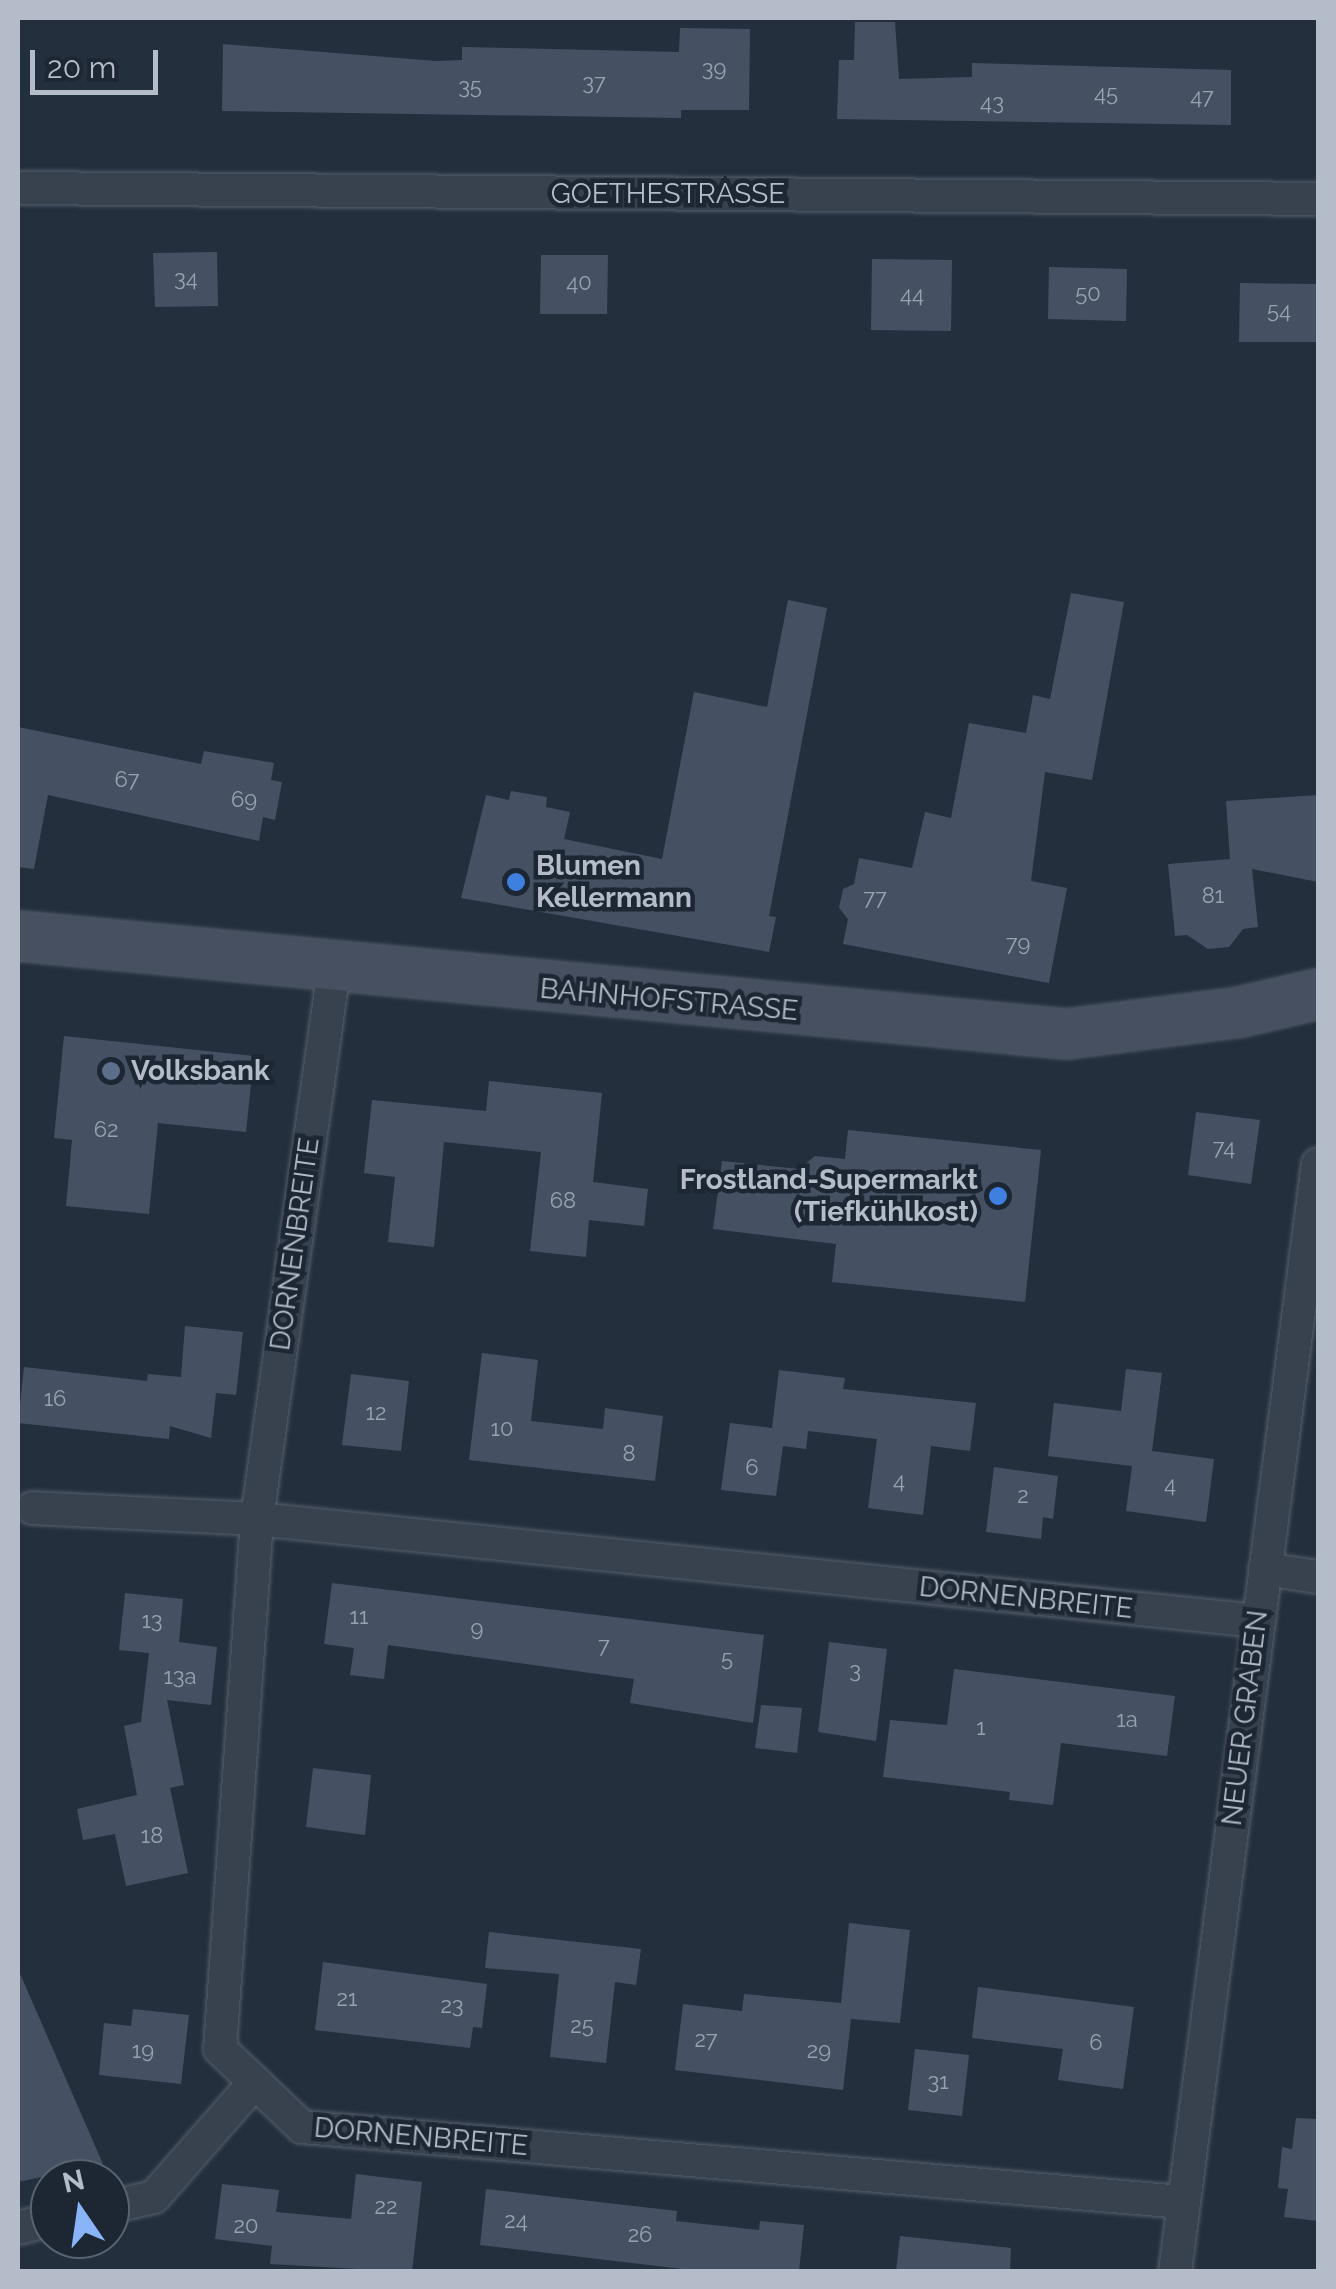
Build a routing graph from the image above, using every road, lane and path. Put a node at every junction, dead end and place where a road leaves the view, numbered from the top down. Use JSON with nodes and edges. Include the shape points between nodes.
{"nodes":[{"id":1,"x":18,"y":188,"type":"edge"},
{"id":2,"x":1318,"y":199,"type":"edge"},
{"id":3,"x":18,"y":936,"type":"edge"},
{"id":4,"x":334,"y":969,"type":"junction"},
{"id":5,"x":1318,"y":994,"type":"edge"},
{"id":6,"x":1318,"y":1164,"type":"edge"},
{"id":7,"x":32,"y":1508,"type":"dead end"},
{"id":8,"x":257,"y":1519,"type":"junction"},
{"id":9,"x":1265,"y":1569,"type":"junction"},
{"id":10,"x":1318,"y":1577,"type":"edge"},
{"id":11,"x":1258,"y":1621,"type":"junction"},
{"id":12,"x":255,"y":2082,"type":"junction"},
{"id":13,"x":130,"y":2202,"type":"edge"},
{"id":14,"x":1182,"y":2202,"type":"junction"},
{"id":15,"x":1175,"y":2272,"type":"edge"}],
"edges":[{"from":1,"to":2,"type":"street","name":"GOETHESTRASSE"},
{"from":3,"to":4,"type":"street","name":"BAHNHOFSTRASSE"},
{"from":4,"to":5,"type":"street","name":"BAHNHOFSTRASSE","via":[[1067,1034],[1240,1012]]},
{"from":4,"to":8,"type":"street","name":"DORNENBREITE"},
{"from":6,"to":9,"type":"street","name":"NEUER GRABEN"},
{"from":7,"to":8,"type":"street","name":"DORNENBREITE"},
{"from":8,"to":11,"type":"street","name":"DORNENBREITE"},
{"from":8,"to":12,"type":"street","name":"DORNENBREITE","via":[[220,2048]]},
{"from":9,"to":10,"type":"street"},
{"from":9,"to":11,"type":"street","name":"NEUER GRABEN"},
{"from":11,"to":14,"type":"street","name":"NEUER GRABEN"},
{"from":12,"to":13,"type":"street","via":[[154,2197]]},
{"from":12,"to":14,"type":"street","name":"DORNENBREITE","via":[[302,2127]]},
{"from":14,"to":15,"type":"street","name":"NEUER GRABEN"}]}
